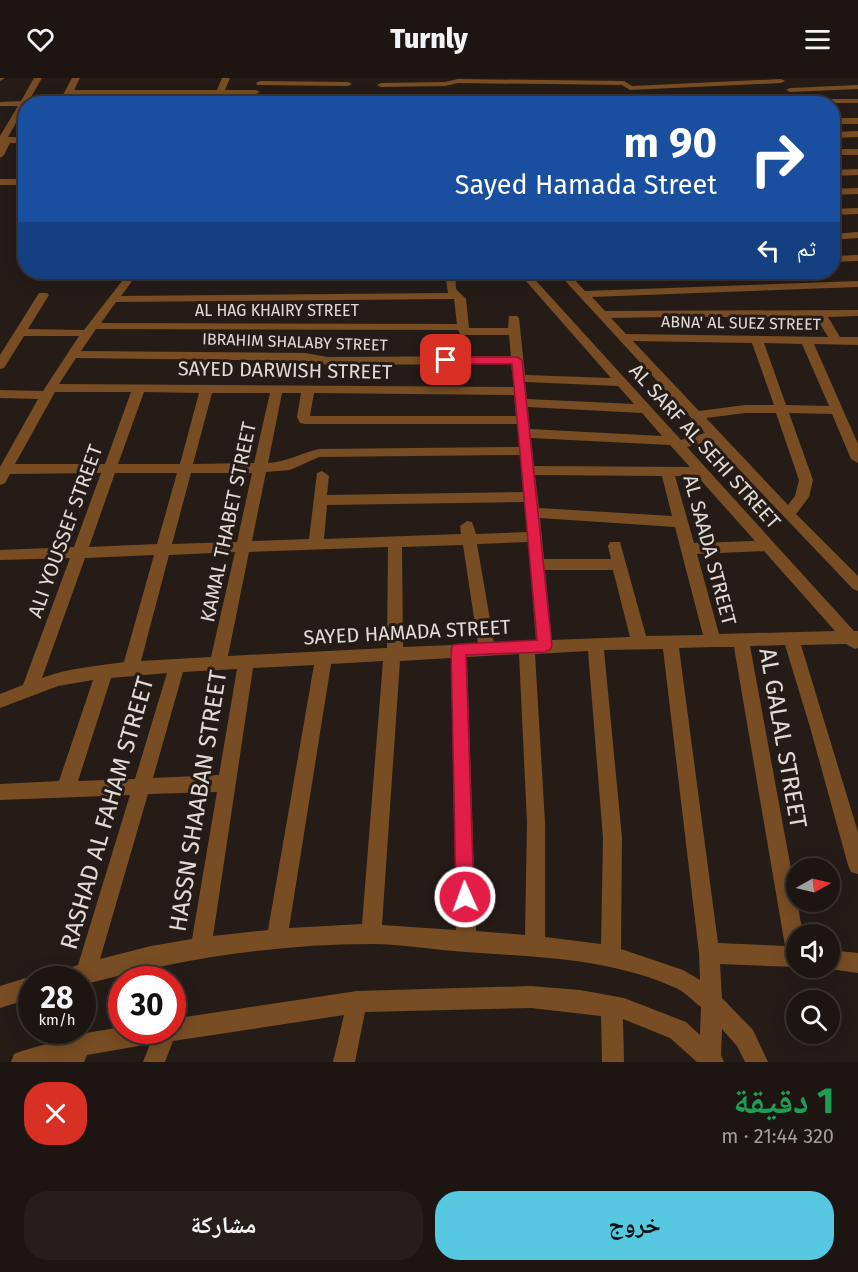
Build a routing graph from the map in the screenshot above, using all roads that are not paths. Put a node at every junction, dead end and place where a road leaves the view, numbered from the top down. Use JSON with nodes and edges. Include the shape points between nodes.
{"nodes":[{"id":1,"x":38,"y":78,"type":"edge"},
{"id":2,"x":76,"y":78,"type":"edge"},
{"id":3,"x":226,"y":78,"type":"edge"},
{"id":4,"x":375,"y":78,"type":"edge"},
{"id":5,"x":490,"y":80,"type":"edge"},
{"id":6,"x":527,"y":80,"type":"edge"},
{"id":7,"x":567,"y":80,"type":"edge"},
{"id":8,"x":779,"y":80,"type":"edge"},
{"id":9,"x":345,"y":81,"type":"edge"},
{"id":10,"x":446,"y":81,"type":"edge"},
{"id":11,"x":608,"y":81,"type":"edge"},
{"id":12,"x":504,"y":82,"type":"junction"},
{"id":13,"x":381,"y":85,"type":"junction"},
{"id":14,"x":858,"y":87,"type":"edge"},
{"id":15,"x":113,"y":90,"type":"junction"},
{"id":16,"x":256,"y":91,"type":"edge"},
{"id":17,"x":68,"y":92,"type":"junction"},
{"id":18,"x":140,"y":92,"type":"junction"},
{"id":19,"x":220,"y":92,"type":"junction"},
{"id":20,"x":28,"y":96,"type":"edge"},
{"id":21,"x":66,"y":96,"type":"edge"},
{"id":22,"x":107,"y":96,"type":"edge"},
{"id":23,"x":138,"y":96,"type":"edge"},
{"id":24,"x":218,"y":96,"type":"edge"},
{"id":25,"x":310,"y":96,"type":"edge"},
{"id":26,"x":359,"y":96,"type":"edge"},
{"id":27,"x":393,"y":96,"type":"edge"},
{"id":28,"x":444,"y":96,"type":"edge"},
{"id":29,"x":505,"y":96,"type":"edge"},
{"id":30,"x":792,"y":96,"type":"edge"},
{"id":31,"x":806,"y":96,"type":"edge"},
{"id":32,"x":854,"y":101,"type":"edge"},
{"id":33,"x":18,"y":103,"type":"edge"},
{"id":34,"x":0,"y":104,"type":"edge"},
{"id":35,"x":858,"y":112,"type":"edge"},
{"id":36,"x":18,"y":114,"type":"edge"},
{"id":37,"x":840,"y":121,"type":"edge"},
{"id":38,"x":858,"y":121,"type":"edge"},
{"id":39,"x":840,"y":135,"type":"edge"},
{"id":40,"x":858,"y":135,"type":"edge"},
{"id":41,"x":3,"y":140,"type":"edge"},
{"id":42,"x":840,"y":152,"type":"edge"},
{"id":43,"x":858,"y":152,"type":"edge"},
{"id":44,"x":0,"y":155,"type":"edge"},
{"id":45,"x":858,"y":172,"type":"edge"},
{"id":46,"x":840,"y":173,"type":"edge"},
{"id":47,"x":0,"y":182,"type":"edge"},
{"id":48,"x":18,"y":182,"type":"edge"},
{"id":49,"x":858,"y":191,"type":"edge"},
{"id":50,"x":840,"y":192,"type":"edge"},
{"id":51,"x":858,"y":211,"type":"edge"},
{"id":52,"x":840,"y":212,"type":"edge"},
{"id":53,"x":858,"y":236,"type":"edge"},
{"id":54,"x":840,"y":237,"type":"edge"},
{"id":55,"x":858,"y":258,"type":"edge"},
{"id":56,"x":840,"y":259,"type":"edge"},
{"id":57,"x":127,"y":279,"type":"edge"},
{"id":58,"x":451,"y":279,"type":"edge"},
{"id":59,"x":529,"y":279,"type":"edge"},
{"id":60,"x":569,"y":279,"type":"edge"},
{"id":61,"x":813,"y":279,"type":"edge"},
{"id":62,"x":858,"y":284,"type":"edge"},
{"id":63,"x":818,"y":286,"type":"junction"},
{"id":64,"x":583,"y":294,"type":"junction"},
{"id":65,"x":43,"y":295,"type":"dead end"},
{"id":66,"x":458,"y":296,"type":"junction"},
{"id":67,"x":111,"y":299,"type":"junction"},
{"id":68,"x":858,"y":313,"type":"edge"},
{"id":69,"x":820,"y":314,"type":"junction"},
{"id":70,"x":602,"y":315,"type":"junction"},
{"id":71,"x":464,"y":327,"type":"junction"},
{"id":72,"x":88,"y":329,"type":"junction"},
{"id":73,"x":20,"y":332,"type":"junction"},
{"id":74,"x":623,"y":337,"type":"junction"},
{"id":75,"x":756,"y":340,"type":"junction"},
{"id":76,"x":807,"y":341,"type":"junction"},
{"id":77,"x":836,"y":341,"type":"junction"},
{"id":78,"x":858,"y":342,"type":"edge"},
{"id":79,"x":72,"y":354,"type":"junction"},
{"id":80,"x":517,"y":360,"type":"junction"},
{"id":81,"x":0,"y":365,"type":"edge"},
{"id":82,"x":621,"y":382,"type":"junction"},
{"id":83,"x":139,"y":388,"type":"junction"},
{"id":84,"x":207,"y":388,"type":"junction"},
{"id":85,"x":278,"y":389,"type":"junction"},
{"id":86,"x":308,"y":390,"type":"junction"},
{"id":87,"x":520,"y":391,"type":"junction"},
{"id":88,"x":47,"y":392,"type":"junction"},
{"id":89,"x":0,"y":394,"type":"edge"},
{"id":90,"x":646,"y":409,"type":"junction"},
{"id":91,"x":781,"y":409,"type":"junction"},
{"id":92,"x":837,"y":410,"type":"junction"},
{"id":93,"x":696,"y":414,"type":"junction"},
{"id":94,"x":523,"y":426,"type":"junction"},
{"id":95,"x":715,"y":435,"type":"junction"},
{"id":96,"x":676,"y":443,"type":"junction"},
{"id":97,"x":526,"y":451,"type":"junction"},
{"id":98,"x":858,"y":459,"type":"edge"},
{"id":99,"x":186,"y":467,"type":"junction"},
{"id":100,"x":110,"y":468,"type":"junction"},
{"id":101,"x":260,"y":468,"type":"junction"},
{"id":102,"x":3,"y":470,"type":"edge"},
{"id":103,"x":528,"y":470,"type":"junction"},
{"id":104,"x":667,"y":471,"type":"junction"},
{"id":105,"x":702,"y":472,"type":"junction"},
{"id":106,"x":322,"y":476,"type":"dead end"},
{"id":107,"x":530,"y":497,"type":"junction"},
{"id":108,"x":320,"y":500,"type":"junction"},
{"id":109,"x":532,"y":513,"type":"junction"},
{"id":110,"x":788,"y":514,"type":"junction"},
{"id":111,"x":681,"y":522,"type":"junction"},
{"id":112,"x":468,"y":533,"type":"junction"},
{"id":113,"x":534,"y":537,"type":"junction"},
{"id":114,"x":395,"y":542,"type":"junction"},
{"id":115,"x":316,"y":545,"type":"junction"},
{"id":116,"x":615,"y":546,"type":"dead end"},
{"id":117,"x":768,"y":546,"type":"junction"},
{"id":118,"x":243,"y":547,"type":"junction"},
{"id":119,"x":688,"y":549,"type":"junction"},
{"id":120,"x":163,"y":550,"type":"junction"},
{"id":121,"x":80,"y":552,"type":"junction"},
{"id":122,"x":0,"y":555,"type":"edge"},
{"id":123,"x":620,"y":564,"type":"junction"},
{"id":124,"x":537,"y":565,"type":"junction"},
{"id":125,"x":858,"y":585,"type":"edge"},
{"id":126,"x":741,"y":640,"type":"junction"},
{"id":127,"x":791,"y":640,"type":"junction"},
{"id":128,"x":713,"y":641,"type":"junction"},
{"id":129,"x":855,"y":641,"type":"edge"},
{"id":130,"x":639,"y":642,"type":"junction"},
{"id":131,"x":670,"y":642,"type":"junction"},
{"id":132,"x":595,"y":644,"type":"junction"},
{"id":133,"x":536,"y":646,"type":"junction"},
{"id":134,"x":487,"y":648,"type":"junction"},
{"id":135,"x":459,"y":650,"type":"junction"},
{"id":136,"x":393,"y":654,"type":"junction"},
{"id":137,"x":324,"y":657,"type":"junction"},
{"id":138,"x":246,"y":662,"type":"junction"},
{"id":139,"x":218,"y":664,"type":"junction"},
{"id":140,"x":177,"y":666,"type":"junction"},
{"id":141,"x":131,"y":668,"type":"junction"},
{"id":142,"x":105,"y":670,"type":"junction"},
{"id":143,"x":30,"y":688,"type":"junction"},
{"id":144,"x":0,"y":701,"type":"edge"},
{"id":145,"x":227,"y":783,"type":"junction"},
{"id":146,"x":141,"y":786,"type":"junction"},
{"id":147,"x":66,"y":789,"type":"junction"},
{"id":148,"x":0,"y":792,"type":"edge"},
{"id":149,"x":858,"y":865,"type":"edge"},
{"id":150,"x":791,"y":924,"type":"edge"},
{"id":151,"x":371,"y":934,"type":"junction"},
{"id":152,"x":277,"y":939,"type":"junction"},
{"id":153,"x":466,"y":942,"type":"junction"},
{"id":154,"x":535,"y":946,"type":"junction"},
{"id":155,"x":201,"y":948,"type":"junction"},
{"id":156,"x":709,"y":953,"type":"junction"},
{"id":157,"x":610,"y":956,"type":"junction"},
{"id":158,"x":786,"y":957,"type":"edge"},
{"id":159,"x":840,"y":961,"type":"edge"},
{"id":160,"x":858,"y":963,"type":"edge"},
{"id":161,"x":88,"y":966,"type":"edge"},
{"id":162,"x":96,"y":970,"type":"edge"},
{"id":163,"x":18,"y":991,"type":"edge"},
{"id":164,"x":0,"y":997,"type":"edge"},
{"id":165,"x":357,"y":1002,"type":"junction"},
{"id":166,"x":712,"y":1002,"type":"junction"},
{"id":167,"x":612,"y":1007,"type":"junction"},
{"id":168,"x":186,"y":1028,"type":"edge"},
{"id":169,"x":116,"y":1044,"type":"edge"},
{"id":170,"x":162,"y":1044,"type":"edge"},
{"id":171,"x":76,"y":1054,"type":"edge"},
{"id":172,"x":712,"y":1060,"type":"edge"},
{"id":173,"x":22,"y":1062,"type":"edge"},
{"id":174,"x":154,"y":1062,"type":"edge"},
{"id":175,"x":344,"y":1062,"type":"edge"},
{"id":176,"x":613,"y":1062,"type":"edge"},
{"id":177,"x":758,"y":1062,"type":"edge"}],
"edges":[{"from":1,"to":20,"type":"street"},
{"from":2,"to":17,"type":"street"},
{"from":3,"to":19,"type":"street"},
{"from":4,"to":13,"type":"street"},
{"from":5,"to":10,"type":"street"},
{"from":5,"to":12,"type":"street"},
{"from":6,"to":7,"type":"street"},
{"from":6,"to":12,"type":"street"},
{"from":7,"to":11,"type":"street"},
{"from":8,"to":11,"type":"street","via":[[630,88]]},
{"from":8,"to":30,"type":"street"},
{"from":9,"to":16,"type":"street"},
{"from":9,"to":26,"type":"street"},
{"from":10,"to":13,"type":"street"},
{"from":10,"to":28,"type":"street"},
{"from":12,"to":29,"type":"street"},
{"from":13,"to":27,"type":"street"},
{"from":14,"to":31,"type":"street"},
{"from":15,"to":17,"type":"street"},
{"from":15,"to":18,"type":"street"},
{"from":15,"to":22,"type":"street"},
{"from":16,"to":19,"type":"street"},
{"from":16,"to":25,"type":"street"},
{"from":17,"to":21,"type":"street"},
{"from":18,"to":19,"type":"street","via":[[158,88]]},
{"from":18,"to":23,"type":"street"},
{"from":19,"to":24,"type":"street"},
{"from":32,"to":35,"type":"street"},
{"from":33,"to":34,"type":"street"},
{"from":36,"to":41,"type":"street"},
{"from":37,"to":38,"type":"street"},
{"from":39,"to":40,"type":"street"},
{"from":41,"to":44,"type":"street"},
{"from":42,"to":43,"type":"street"},
{"from":45,"to":46,"type":"street"},
{"from":47,"to":48,"type":"street"},
{"from":49,"to":50,"type":"street"},
{"from":51,"to":52,"type":"street"},
{"from":53,"to":54,"type":"street"},
{"from":55,"to":56,"type":"street"},
{"from":57,"to":67,"type":"street"},
{"from":58,"to":66,"type":"street","via":[[452,290]]},
{"from":59,"to":82,"type":"street","name":"AL SARF AL SEHI STREET"},
{"from":60,"to":64,"type":"street","name":"AL SARF AL SEHI STREET"},
{"from":61,"to":63,"type":"street"},
{"from":62,"to":63,"type":"street"},
{"from":63,"to":64,"type":"street"},
{"from":64,"to":70,"type":"street","name":"AL SARF AL SEHI STREET"},
{"from":65,"to":73,"type":"street"},
{"from":66,"to":67,"type":"street"},
{"from":66,"to":71,"type":"street"},
{"from":67,"to":72,"type":"street"},
{"from":68,"to":69,"type":"street"},
{"from":69,"to":70,"type":"street"},
{"from":69,"to":77,"type":"street"},
{"from":70,"to":74,"type":"street","name":"AL SARF AL SEHI STREET"},
{"from":71,"to":72,"type":"street","name":"AL HAG KHAIRY STREET"},
{"from":71,"to":80,"type":"street","name":"AL HAG KHAIRY STREET","via":[[467,333],[513,325]]},
{"from":72,"to":73,"type":"street","name":"AL HAG KHAIRY STREET"},
{"from":72,"to":79,"type":"street"},
{"from":73,"to":81,"type":"street"},
{"from":74,"to":75,"type":"street","name":"ABNA' AL SUEZ STREET"},
{"from":74,"to":93,"type":"street","name":"AL SARF AL SEHI STREET"},
{"from":75,"to":76,"type":"street","name":"ABNA' AL SUEZ STREET"},
{"from":75,"to":91,"type":"street"},
{"from":76,"to":77,"type":"street","name":"ABNA' AL SUEZ STREET"},
{"from":76,"to":92,"type":"street"},
{"from":77,"to":78,"type":"street","name":"ABNA' AL SUEZ STREET"},
{"from":79,"to":80,"type":"street","name":"IBRAHIM SHALABY STREET","via":[[305,357],[328,361]]},
{"from":79,"to":88,"type":"street"},
{"from":80,"to":87,"type":"street"},
{"from":82,"to":87,"type":"street"},
{"from":82,"to":90,"type":"street","name":"AL SARF AL SEHI STREET"},
{"from":83,"to":84,"type":"street","name":"SAYED DARWISH STREET"},
{"from":83,"to":88,"type":"street","name":"SAYED DARWISH STREET"},
{"from":83,"to":100,"type":"street","name":"ALI YOUSSEF STREET"},
{"from":84,"to":85,"type":"street","name":"SAYED DARWISH STREET"},
{"from":84,"to":99,"type":"street"},
{"from":85,"to":86,"type":"street","name":"SAYED DARWISH STREET"},
{"from":85,"to":101,"type":"street","name":"KAMAL THABET STREET"},
{"from":86,"to":87,"type":"street","name":"SAYED DARWISH STREET"},
{"from":86,"to":94,"type":"street","via":[[305,420]]},
{"from":87,"to":90,"type":"street"},
{"from":87,"to":94,"type":"street"},
{"from":88,"to":89,"type":"street","name":"SAYED DARWISH STREET"},
{"from":88,"to":102,"type":"street"},
{"from":90,"to":96,"type":"street","name":"AL SARF AL SEHI STREET"},
{"from":91,"to":92,"type":"street"},
{"from":91,"to":93,"type":"street"},
{"from":91,"to":110,"type":"street","via":[[806,480],[802,497]]},
{"from":92,"to":98,"type":"street"},
{"from":93,"to":95,"type":"street","name":"AL SARF AL SEHI STREET"},
{"from":94,"to":96,"type":"street"},
{"from":94,"to":97,"type":"street"},
{"from":95,"to":96,"type":"street"},
{"from":95,"to":110,"type":"street","name":"AL SARF AL SEHI STREET"},
{"from":96,"to":105,"type":"street","name":"AL SARF AL SEHI STREET"},
{"from":97,"to":101,"type":"street","via":[[319,453],[285,467]]},
{"from":97,"to":103,"type":"street"},
{"from":99,"to":100,"type":"street"},
{"from":99,"to":101,"type":"street"},
{"from":99,"to":120,"type":"street"},
{"from":100,"to":102,"type":"street"},
{"from":100,"to":121,"type":"street","name":"ALI YOUSSEF STREET"},
{"from":101,"to":118,"type":"street","name":"KAMAL THABET STREET"},
{"from":103,"to":104,"type":"street"},
{"from":103,"to":107,"type":"street"},
{"from":104,"to":105,"type":"street"},
{"from":104,"to":111,"type":"street","name":"AL SAADA STREET"},
{"from":105,"to":117,"type":"street","name":"AL SARF AL SEHI STREET"},
{"from":106,"to":108,"type":"street"},
{"from":107,"to":108,"type":"street"},
{"from":107,"to":109,"type":"street"},
{"from":108,"to":115,"type":"street"},
{"from":109,"to":111,"type":"street"},
{"from":109,"to":113,"type":"street"},
{"from":110,"to":125,"type":"street","name":"AL SARF AL SEHI STREET"},
{"from":111,"to":119,"type":"street","name":"AL SAADA STREET"},
{"from":112,"to":113,"type":"street"},
{"from":112,"to":114,"type":"street"},
{"from":112,"to":134,"type":"street"},
{"from":113,"to":124,"type":"street"},
{"from":114,"to":115,"type":"street"},
{"from":114,"to":136,"type":"street"},
{"from":115,"to":118,"type":"street"},
{"from":116,"to":123,"type":"street"},
{"from":117,"to":119,"type":"street"},
{"from":117,"to":129,"type":"street","name":"AL SARF AL SEHI STREET"},
{"from":118,"to":120,"type":"street"},
{"from":118,"to":139,"type":"street","name":"KAMAL THABET STREET"},
{"from":119,"to":128,"type":"street","name":"AL SAADA STREET"},
{"from":120,"to":121,"type":"street"},
{"from":120,"to":141,"type":"street"},
{"from":121,"to":122,"type":"street"},
{"from":121,"to":143,"type":"street","name":"ALI YOUSSEF STREET"},
{"from":123,"to":124,"type":"street"},
{"from":123,"to":130,"type":"street"},
{"from":124,"to":133,"type":"street"},
{"from":126,"to":127,"type":"street","name":"SAYED HAMADA STREET"},
{"from":126,"to":128,"type":"street","name":"SAYED HAMADA STREET"},
{"from":126,"to":150,"type":"street","name":"AL GALAL STREET"},
{"from":127,"to":129,"type":"street","name":"SAYED HAMADA STREET"},
{"from":127,"to":149,"type":"street"},
{"from":128,"to":131,"type":"street","name":"SAYED HAMADA STREET"},
{"from":130,"to":131,"type":"street","name":"SAYED HAMADA STREET"},
{"from":130,"to":132,"type":"street","name":"SAYED HAMADA STREET"},
{"from":131,"to":156,"type":"street"},
{"from":132,"to":133,"type":"street","name":"SAYED HAMADA STREET"},
{"from":132,"to":157,"type":"street","via":[[614,843],[615,912]]},
{"from":133,"to":134,"type":"street","name":"SAYED HAMADA STREET"},
{"from":133,"to":154,"type":"street"},
{"from":134,"to":135,"type":"street","name":"SAYED HAMADA STREET"},
{"from":135,"to":136,"type":"street","name":"SAYED HAMADA STREET"},
{"from":135,"to":153,"type":"street"},
{"from":136,"to":137,"type":"street","name":"SAYED HAMADA STREET"},
{"from":136,"to":151,"type":"street"},
{"from":137,"to":138,"type":"street","name":"SAYED HAMADA STREET"},
{"from":137,"to":152,"type":"street"},
{"from":138,"to":139,"type":"street","name":"SAYED HAMADA STREET"},
{"from":138,"to":145,"type":"street","name":"HASSN SHAABAN STREET"},
{"from":139,"to":140,"type":"street","name":"SAYED HAMADA STREET"},
{"from":140,"to":141,"type":"street","name":"SAYED HAMADA STREET"},
{"from":140,"to":146,"type":"street","name":"RASHAD AL FAHAM STREET"},
{"from":141,"to":142,"type":"street","name":"SAYED HAMADA STREET"},
{"from":142,"to":143,"type":"street","name":"SAYED HAMADA STREET"},
{"from":142,"to":147,"type":"street"},
{"from":143,"to":144,"type":"street","name":"SAYED HAMADA STREET"},
{"from":145,"to":146,"type":"street"},
{"from":145,"to":155,"type":"street","name":"HASSN SHAABAN STREET"},
{"from":146,"to":147,"type":"street"},
{"from":146,"to":161,"type":"street","name":"RASHAD AL FAHAM STREET"},
{"from":147,"to":148,"type":"street"},
{"from":151,"to":152,"type":"street"},
{"from":151,"to":153,"type":"street"},
{"from":152,"to":155,"type":"street"},
{"from":153,"to":154,"type":"street"},
{"from":154,"to":157,"type":"street"},
{"from":155,"to":162,"type":"street"},
{"from":156,"to":158,"type":"street"},
{"from":156,"to":166,"type":"street"},
{"from":157,"to":166,"type":"street","via":[[683,980]]},
{"from":159,"to":160,"type":"street"},
{"from":163,"to":164,"type":"street"},
{"from":165,"to":167,"type":"street","via":[[531,997]]},
{"from":165,"to":168,"type":"street"},
{"from":165,"to":175,"type":"street"},
{"from":166,"to":172,"type":"street"},
{"from":166,"to":177,"type":"street","via":[[745,1038]]},
{"from":167,"to":172,"type":"street","via":[[678,1030]]},
{"from":167,"to":176,"type":"street"},
{"from":169,"to":171,"type":"street"},
{"from":170,"to":174,"type":"street"},
{"from":171,"to":173,"type":"street"}]}
